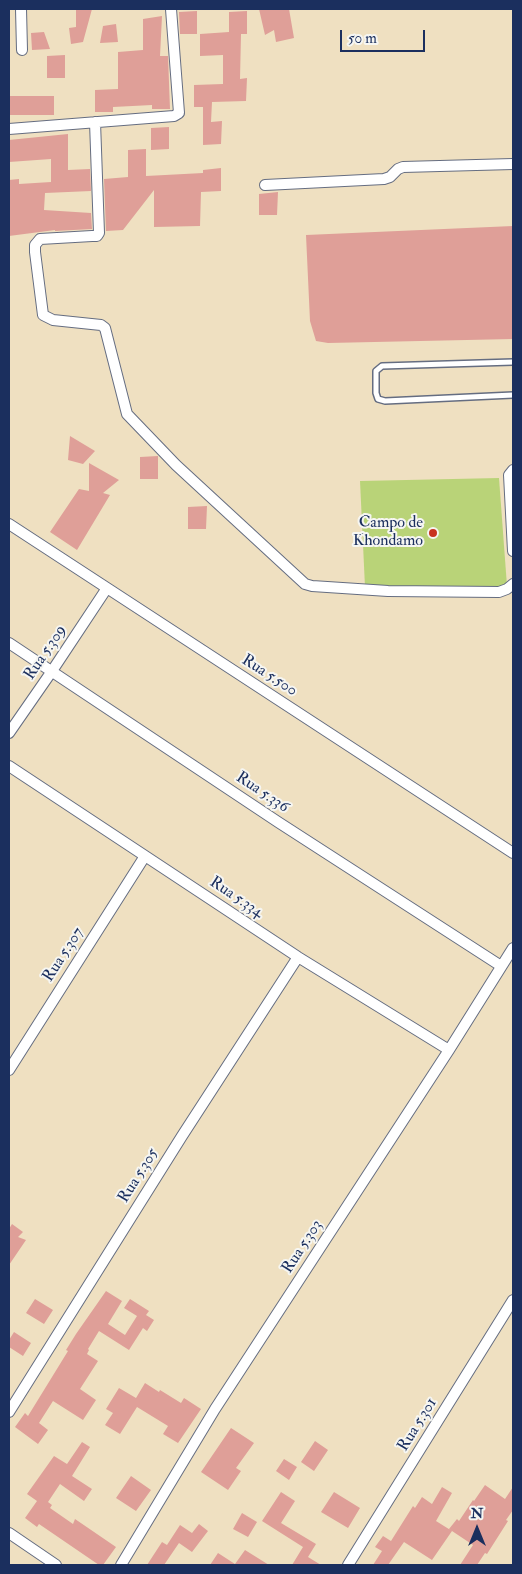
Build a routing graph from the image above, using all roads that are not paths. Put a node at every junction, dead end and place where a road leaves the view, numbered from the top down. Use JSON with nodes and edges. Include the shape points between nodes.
{"nodes":[{"id":1,"x":21,"y":9,"type":"edge"},
{"id":2,"x":171,"y":9,"type":"edge"},
{"id":3,"x":22,"y":50,"type":"dead end"},
{"id":4,"x":95,"y":122,"type":"junction"},
{"id":5,"x":9,"y":129,"type":"edge"},
{"id":6,"x":513,"y":164,"type":"edge"},
{"id":7,"x":265,"y":185,"type":"dead end"},
{"id":8,"x":513,"y":362,"type":"edge"},
{"id":9,"x":513,"y":395,"type":"edge"},
{"id":10,"x":513,"y":470,"type":"edge"},
{"id":11,"x":9,"y":524,"type":"edge"},
{"id":12,"x":513,"y":551,"type":"edge"},
{"id":13,"x":513,"y":584,"type":"edge"},
{"id":14,"x":107,"y":588,"type":"junction"},
{"id":15,"x":9,"y":643,"type":"edge"},
{"id":16,"x":52,"y":671,"type":"junction"},
{"id":17,"x":9,"y":733,"type":"edge"},
{"id":18,"x":9,"y":766,"type":"edge"},
{"id":19,"x":513,"y":853,"type":"edge"},
{"id":20,"x":146,"y":856,"type":"junction"},
{"id":21,"x":513,"y":948,"type":"edge"},
{"id":22,"x":298,"y":957,"type":"junction"},
{"id":23,"x":501,"y":966,"type":"junction"},
{"id":24,"x":449,"y":1050,"type":"junction"},
{"id":25,"x":9,"y":1070,"type":"edge"},
{"id":26,"x":513,"y":1300,"type":"edge"},
{"id":27,"x":9,"y":1412,"type":"edge"},
{"id":28,"x":9,"y":1533,"type":"edge"},
{"id":29,"x":56,"y":1565,"type":"edge"},
{"id":30,"x":121,"y":1565,"type":"edge"},
{"id":31,"x":348,"y":1565,"type":"edge"}],
"edges":[{"from":1,"to":3,"type":"street"},
{"from":2,"to":4,"type":"street","via":[[179,113]]},
{"from":4,"to":5,"type":"street"},
{"from":4,"to":13,"type":"street","via":[[99,233],[97,236],[40,239],[35,252],[43,315],[53,320],[105,328],[127,414],[176,465],[304,584],[388,591],[499,592]]},
{"from":6,"to":7,"type":"street","via":[[402,168],[384,179]]},
{"from":8,"to":9,"type":"lane","via":[[382,366],[376,371],[376,393],[378,399],[385,401]]},
{"from":10,"to":12,"type":"street","via":[[509,474]]},
{"from":11,"to":14,"type":"street","name":"Rua 5.500"},
{"from":14,"to":16,"type":"street","name":"Rua 5.309"},
{"from":14,"to":19,"type":"street","name":"Rua 5.500"},
{"from":15,"to":16,"type":"street","name":"Rua 5.336"},
{"from":16,"to":17,"type":"street","name":"Rua 5.309"},
{"from":16,"to":23,"type":"street","name":"Rua 5.336"},
{"from":18,"to":20,"type":"street","name":"Rua 5.334"},
{"from":20,"to":22,"type":"street","name":"Rua 5.334"},
{"from":20,"to":25,"type":"street","name":"Rua 5.307"},
{"from":21,"to":23,"type":"street","name":"Rua 5.303"},
{"from":22,"to":24,"type":"street","name":"Rua 5.334"},
{"from":22,"to":27,"type":"street","name":"Rua 5.305"},
{"from":23,"to":24,"type":"street","name":"Rua 5.303"},
{"from":24,"to":30,"type":"street","name":"Rua 5.303","via":[[215,1409]]},
{"from":26,"to":31,"type":"street","name":"Rua 5.301"},
{"from":28,"to":29,"type":"street"}]}
